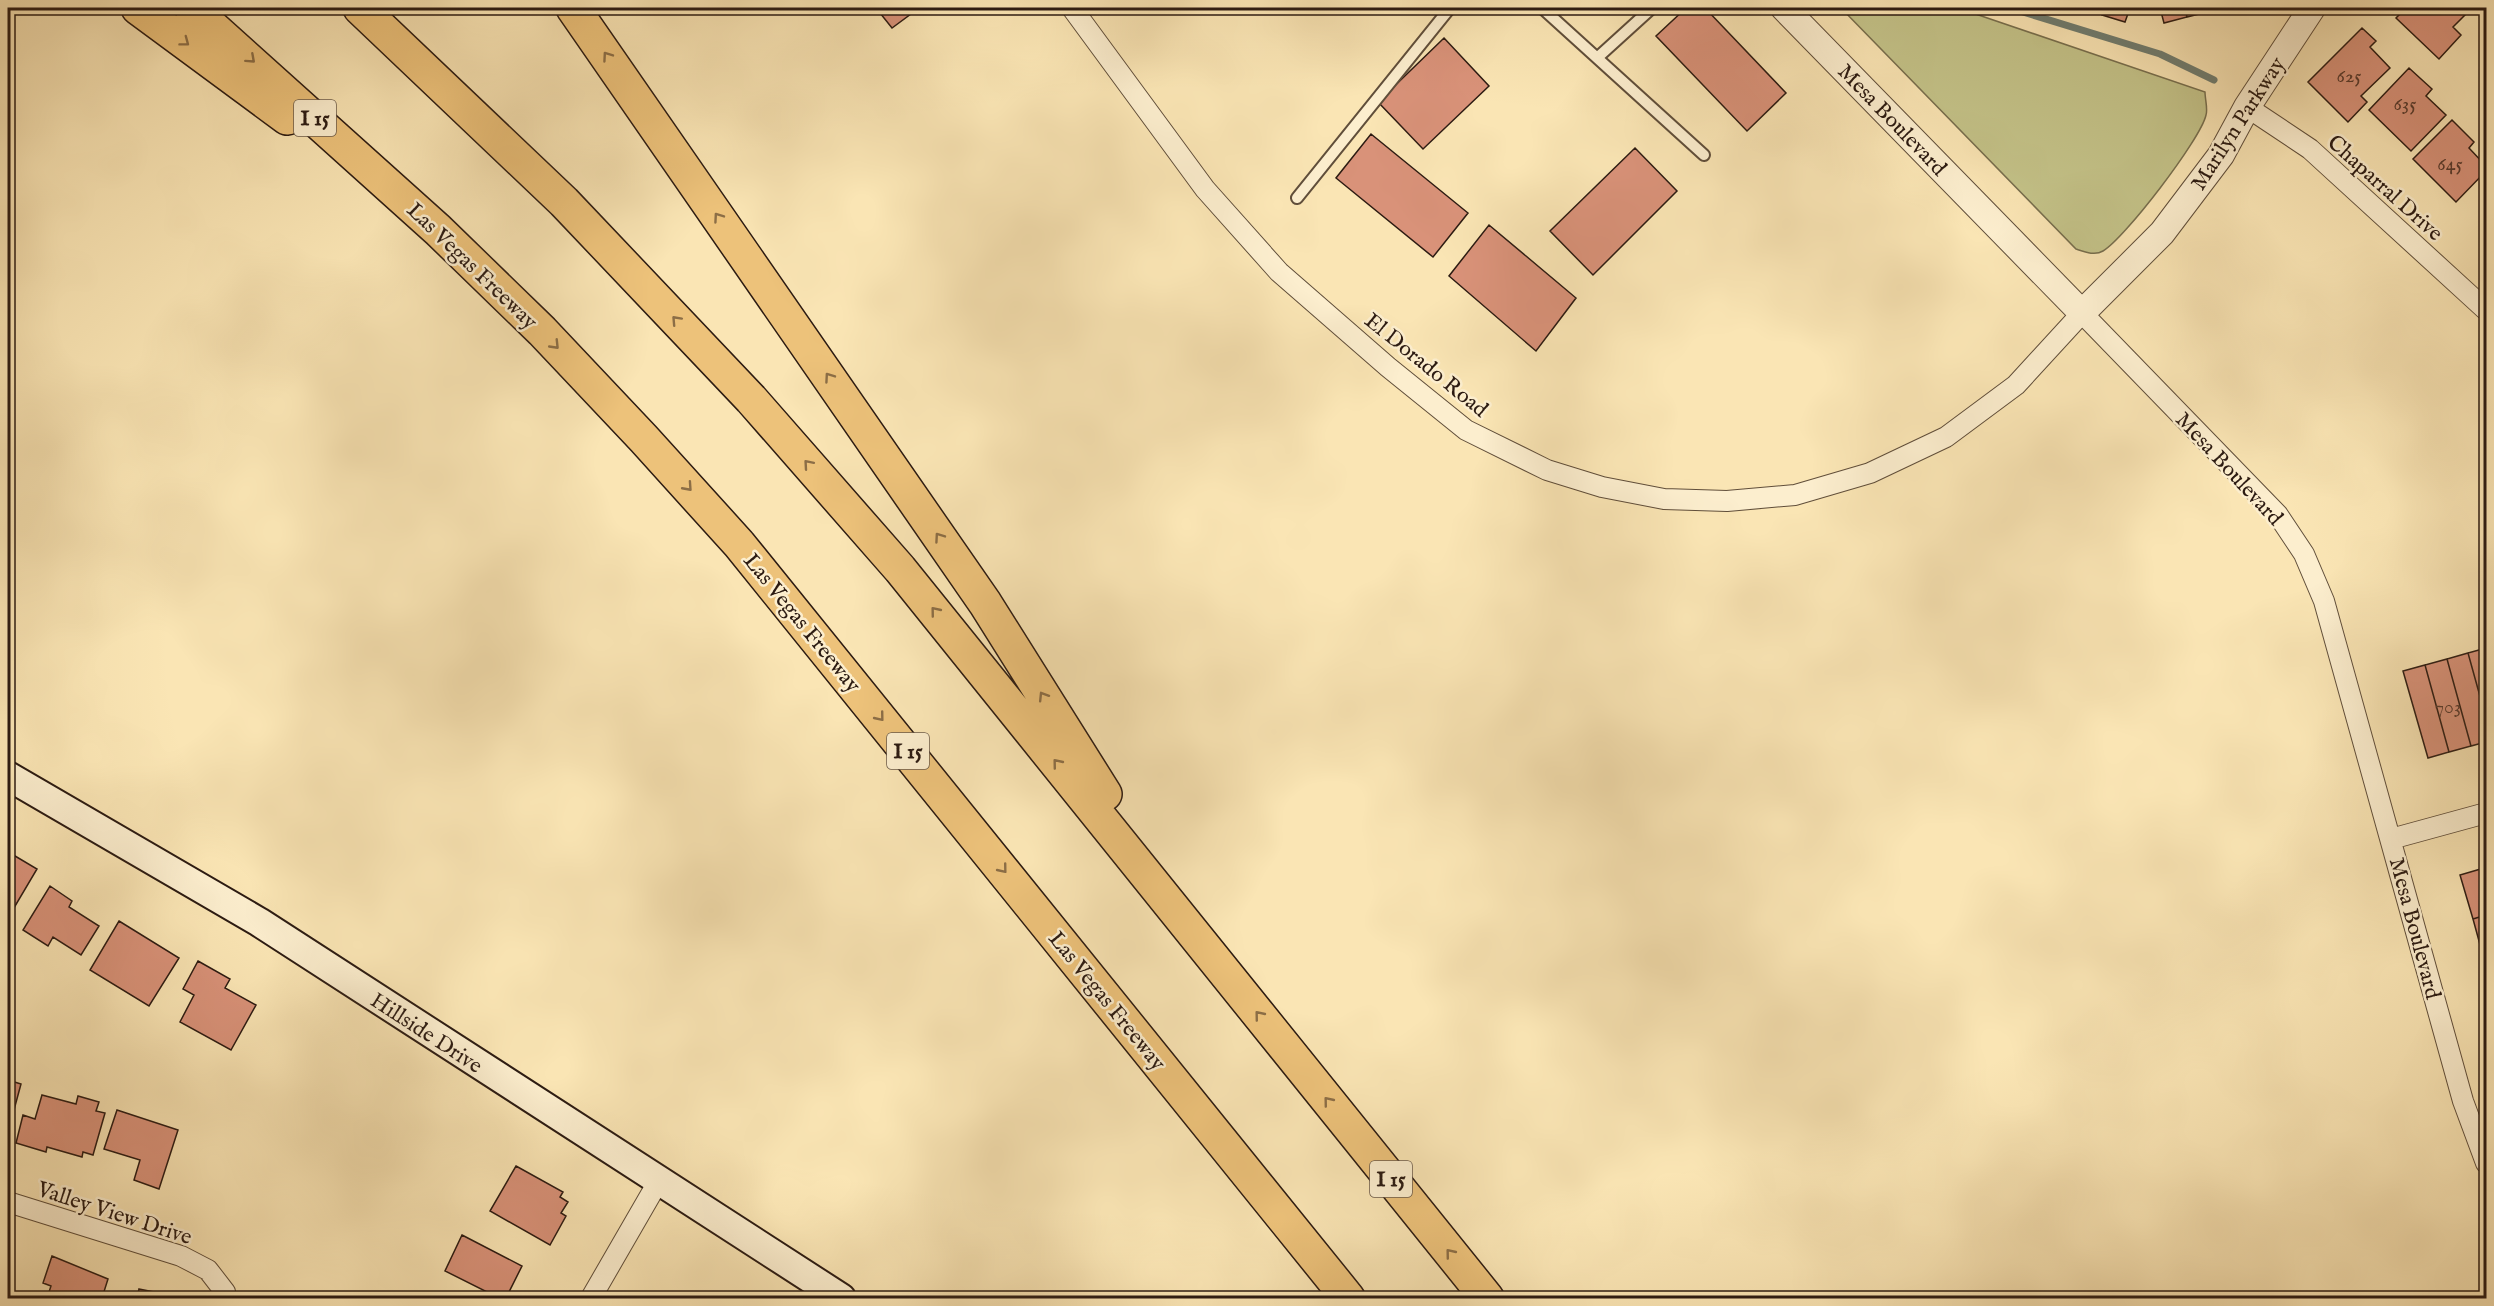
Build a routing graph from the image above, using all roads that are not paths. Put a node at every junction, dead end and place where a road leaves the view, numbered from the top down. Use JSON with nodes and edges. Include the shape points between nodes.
{"nodes":[{"id":1,"x":138,"y":8,"type":"edge"},
{"id":2,"x":191,"y":8,"type":"edge"},
{"id":3,"x":360,"y":8,"type":"edge"},
{"id":4,"x":573,"y":8,"type":"edge"},
{"id":5,"x":1072,"y":8,"type":"edge"},
{"id":6,"x":1450,"y":8,"type":"edge"},
{"id":7,"x":1542,"y":8,"type":"edge"},
{"id":8,"x":1652,"y":8,"type":"edge"},
{"id":9,"x":1784,"y":8,"type":"edge"},
{"id":10,"x":2312,"y":8,"type":"edge"},
{"id":11,"x":1597,"y":58,"type":"junction"},
{"id":12,"x":2247,"y":107,"type":"junction"},
{"id":13,"x":1704,"y":155,"type":"dead end"},
{"id":14,"x":1297,"y":198,"type":"dead end"},
{"id":15,"x":438,"y":230,"type":"junction"},
{"id":16,"x":2487,"y":310,"type":"edge"},
{"id":17,"x":2082,"y":313,"type":"junction"},
{"id":18,"x":8,"y":776,"type":"edge"},
{"id":19,"x":2487,"y":813,"type":"edge"},
{"id":20,"x":2391,"y":839,"type":"junction"},
{"id":21,"x":1186,"y":923,"type":"junction"},
{"id":22,"x":2487,"y":1163,"type":"edge"},
{"id":23,"x":658,"y":1182,"type":"junction"},
{"id":24,"x":8,"y":1202,"type":"edge"},
{"id":25,"x":226,"y":1299,"type":"edge"},
{"id":26,"x":591,"y":1299,"type":"edge"},
{"id":27,"x":841,"y":1299,"type":"edge"},
{"id":28,"x":1348,"y":1299,"type":"edge"},
{"id":29,"x":1487,"y":1299,"type":"edge"}],
"edges":[{"from":1,"to":15,"type":"highway","one_way":true},
{"from":2,"to":15,"type":"highway","name":"Las Vegas Freeway","number":"I 15","one_way":true},
{"from":21,"to":3,"type":"highway","number":"I 15","one_way":true,"via":[[900,569],[751,399],[564,202]]},
{"from":21,"to":4,"type":"highway","one_way":true,"via":[[985,603]]},
{"from":5,"to":17,"type":"street","name":"El Dorado Road","via":[[1205,189],[1279,272],[1466,430],[1547,470],[1591,484],[1664,499],[1726,501],[1795,495],[1870,473],[1946,437],[2016,385]]},
{"from":6,"to":14,"type":"lane"},
{"from":7,"to":11,"type":"lane"},
{"from":8,"to":11,"type":"lane"},
{"from":9,"to":17,"type":"street","name":"Mesa Boulevard"},
{"from":10,"to":12,"type":"street","name":"Marilyn Parkway"},
{"from":11,"to":13,"type":"lane"},
{"from":12,"to":16,"type":"street","name":"Chaparral Drive","via":[[2310,149]]},
{"from":12,"to":17,"type":"street","name":"Marilyn Parkway","via":[[2221,155],[2162,233]]},
{"from":15,"to":28,"type":"highway","name":"Las Vegas Freeway","number":"I 15","one_way":true,"via":[[549,339],[740,544]]},
{"from":17,"to":20,"type":"street","name":"Mesa Boulevard","via":[[2278,515],[2304,554],[2324,601]]},
{"from":18,"to":23,"type":"main road","name":"Hillside Drive","via":[[259,922]]},
{"from":19,"to":20,"type":"street"},
{"from":20,"to":22,"type":"street","name":"Mesa Boulevard","via":[[2463,1101]]},
{"from":29,"to":21,"type":"highway","number":"I 15","one_way":true},
{"from":23,"to":26,"type":"street"},
{"from":23,"to":27,"type":"main road","name":"Hillside Drive"},
{"from":24,"to":25,"type":"street","name":"Valley View Drive","via":[[181,1256],[208,1270]]}]}
